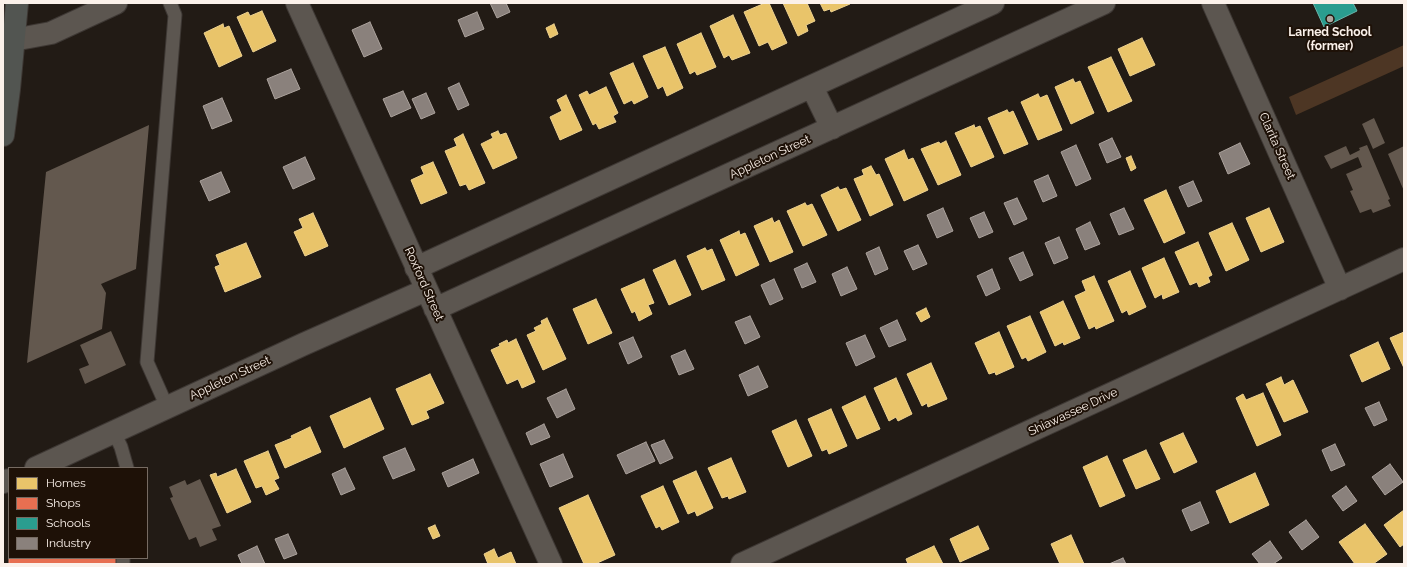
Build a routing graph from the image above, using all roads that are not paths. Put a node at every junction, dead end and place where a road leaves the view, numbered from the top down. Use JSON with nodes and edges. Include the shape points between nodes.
{"nodes":[{"id":1,"x":17,"y":3,"type":"edge"},
{"id":2,"x":116,"y":3,"type":"edge"},
{"id":3,"x":170,"y":3,"type":"edge"},
{"id":4,"x":297,"y":3,"type":"edge"},
{"id":5,"x":993,"y":3,"type":"edge"},
{"id":6,"x":1104,"y":3,"type":"edge"},
{"id":7,"x":1213,"y":3,"type":"edge"},
{"id":8,"x":9,"y":54,"type":"edge"},
{"id":9,"x":812,"y":87,"type":"junction"},
{"id":10,"x":832,"y":128,"type":"junction"},
{"id":11,"x":3,"y":135,"type":"edge"},
{"id":12,"x":1404,"y":259,"type":"edge"},
{"id":13,"x":416,"y":268,"type":"junction"},
{"id":14,"x":1340,"y":289,"type":"junction"},
{"id":15,"x":431,"y":300,"type":"junction"},
{"id":16,"x":167,"y":407,"type":"junction"},
{"id":17,"x":114,"y":432,"type":"junction"},
{"id":18,"x":38,"y":467,"type":"edge"},
{"id":19,"x":127,"y":467,"type":"edge"},
{"id":20,"x":551,"y":564,"type":"edge"},
{"id":21,"x":743,"y":564,"type":"edge"}],
"edges":[{"from":1,"to":8,"type":"main road"},
{"from":2,"to":8,"type":"street"},
{"from":3,"to":16,"type":"lane","via":[[175,15],[147,362]]},
{"from":4,"to":13,"type":"street","name":"Roxford Street"},
{"from":5,"to":9,"type":"street"},
{"from":6,"to":10,"type":"street","name":"Appleton Street"},
{"from":7,"to":14,"type":"street","name":"Clarita Street"},
{"from":8,"to":11,"type":"main road"},
{"from":9,"to":10,"type":"street"},
{"from":9,"to":13,"type":"street"},
{"from":10,"to":15,"type":"street","name":"Appleton Street"},
{"from":12,"to":14,"type":"street","name":"Shiawassee Drive"},
{"from":13,"to":15,"type":"street","name":"Roxford Street"},
{"from":14,"to":21,"type":"street","name":"Shiawassee Drive"},
{"from":15,"to":16,"type":"street","name":"Appleton Street","via":[[304,344]]},
{"from":15,"to":20,"type":"street","name":"Roxford Street"},
{"from":16,"to":17,"type":"street","name":"Appleton Street"},
{"from":17,"to":18,"type":"street","name":"Appleton Street"},
{"from":17,"to":19,"type":"lane"}]}
